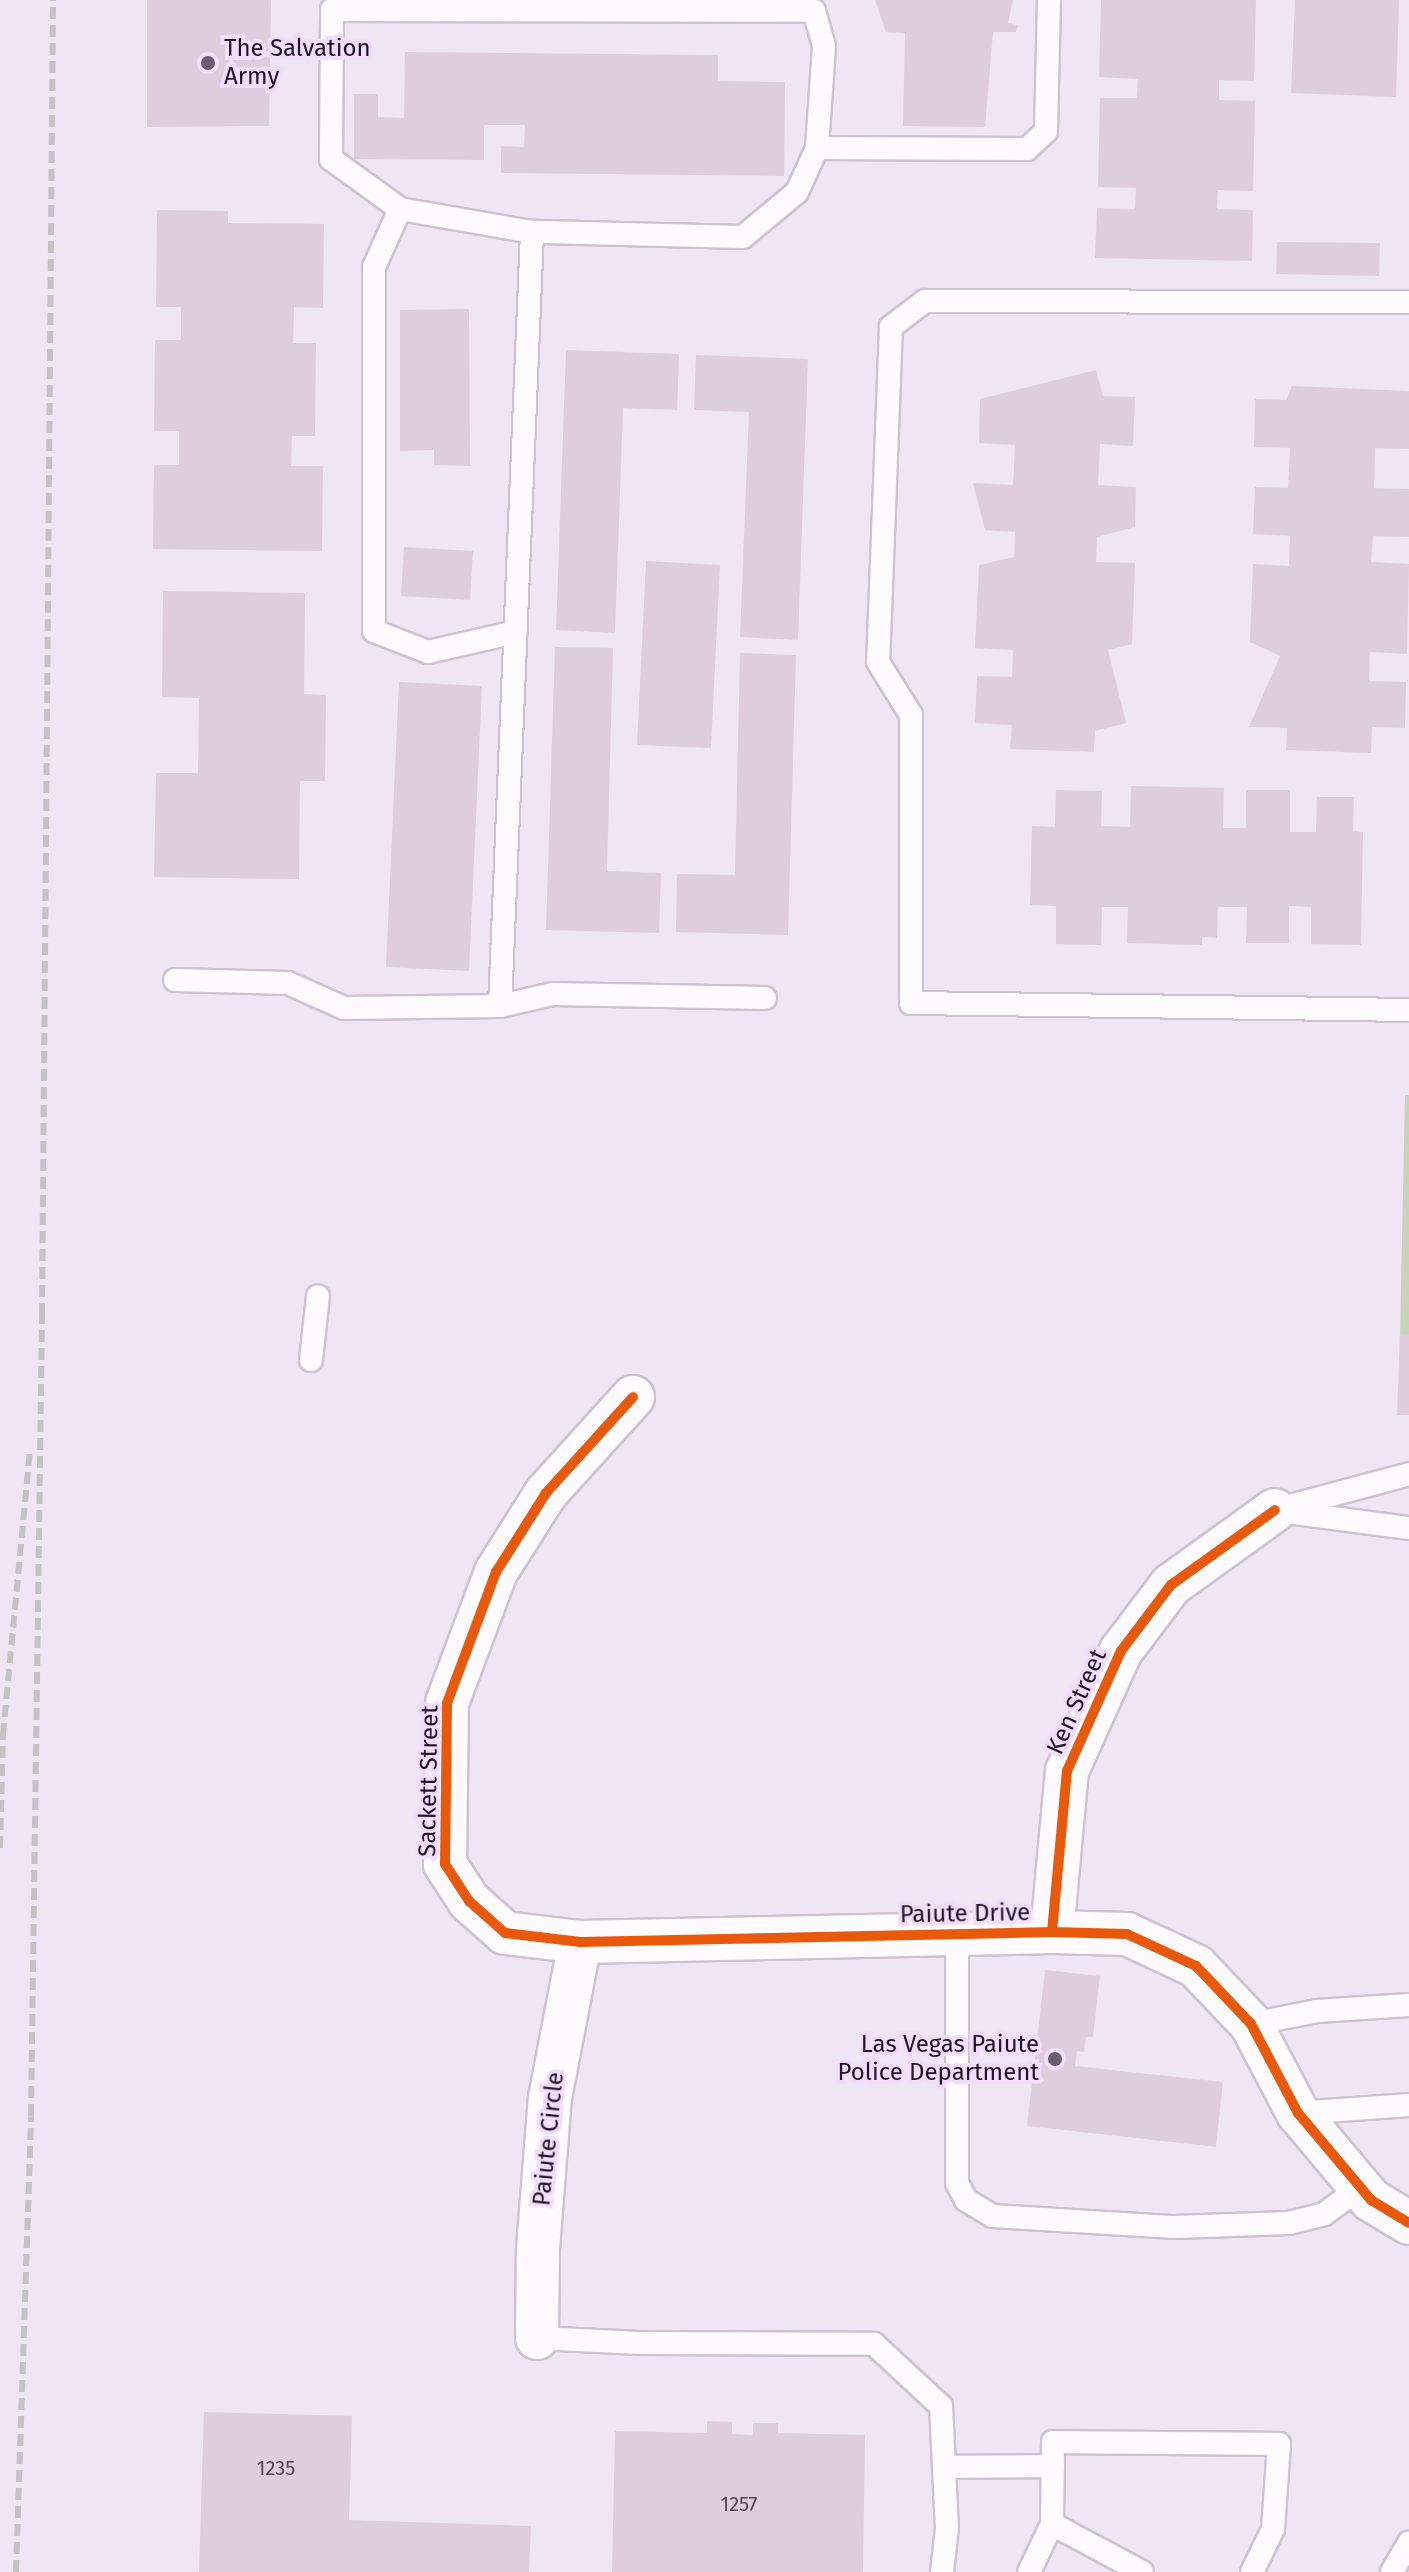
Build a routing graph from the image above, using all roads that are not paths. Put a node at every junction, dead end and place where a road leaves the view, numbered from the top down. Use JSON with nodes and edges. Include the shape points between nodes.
{"nodes":[{"id":1,"x":1049,"y":0,"type":"edge"},
{"id":2,"x":817,"y":148,"type":"junction"},
{"id":3,"x":400,"y":209,"type":"junction"},
{"id":4,"x":532,"y":232,"type":"junction"},
{"id":5,"x":1409,"y":302,"type":"edge"},
{"id":6,"x":516,"y":632,"type":"junction"},
{"id":7,"x":175,"y":980,"type":"dead end"},
{"id":8,"x":765,"y":998,"type":"dead end"},
{"id":9,"x":500,"y":1006,"type":"junction"},
{"id":10,"x":1409,"y":1010,"type":"edge"},
{"id":11,"x":318,"y":1296,"type":"dead end"},
{"id":12,"x":311,"y":1360,"type":"dead end"},
{"id":13,"x":633,"y":1397,"type":"dead end"},
{"id":14,"x":1409,"y":1474,"type":"edge"},
{"id":15,"x":1275,"y":1510,"type":"junction"},
{"id":16,"x":1409,"y":1528,"type":"edge"},
{"id":17,"x":1052,"y":1932,"type":"junction"},
{"id":18,"x":957,"y":1934,"type":"junction"},
{"id":19,"x":580,"y":1942,"type":"junction"},
{"id":20,"x":1409,"y":2005,"type":"edge"},
{"id":21,"x":1251,"y":2024,"type":"junction"},
{"id":22,"x":1409,"y":2105,"type":"edge"},
{"id":23,"x":1298,"y":2113,"type":"junction"},
{"id":24,"x":1363,"y":2186,"type":"junction"},
{"id":25,"x":1409,"y":2223,"type":"edge"},
{"id":26,"x":537,"y":2338,"type":"joint"},
{"id":27,"x":1053,"y":2466,"type":"junction"},
{"id":28,"x":944,"y":2467,"type":"junction"},
{"id":29,"x":1052,"y":2524,"type":"junction"},
{"id":30,"x":1409,"y":2543,"type":"edge"},
{"id":31,"x":942,"y":2572,"type":"edge"},
{"id":32,"x":1029,"y":2572,"type":"edge"},
{"id":33,"x":1142,"y":2572,"type":"edge"},
{"id":34,"x":1252,"y":2572,"type":"edge"},
{"id":35,"x":1392,"y":2572,"type":"edge"}],
"edges":[{"from":1,"to":2,"type":"lane","via":[[1046,131],[1027,149]]},
{"from":2,"to":3,"type":"lane","via":[[824,47],[814,11],[332,10],[331,159]]},
{"from":2,"to":4,"type":"lane","via":[[797,192],[743,237]]},
{"from":3,"to":4,"type":"lane"},
{"from":3,"to":6,"type":"lane","via":[[374,267],[374,631],[428,652]]},
{"from":4,"to":6,"type":"lane"},
{"from":5,"to":10,"type":"lane","via":[[925,301],[891,327],[878,662],[911,715],[911,1003]]},
{"from":6,"to":9,"type":"lane"},
{"from":7,"to":9,"type":"lane","via":[[288,983],[344,1008]]},
{"from":8,"to":9,"type":"lane","via":[[553,994]]},
{"from":11,"to":12,"type":"lane"},
{"from":13,"to":19,"type":"street","name":"Sackett Street","via":[[546,1493],[496,1572],[447,1703],[445,1864],[469,1901],[505,1933]]},
{"from":14,"to":15,"type":"lane"},
{"from":15,"to":16,"type":"lane"},
{"from":15,"to":17,"type":"street","name":"Ken Street","via":[[1171,1585],[1121,1651],[1067,1771]]},
{"from":17,"to":18,"type":"street","name":"Paiute Drive"},
{"from":17,"to":21,"type":"street","name":"Paiute Drive","via":[[1127,1934],[1169,1953],[1196,1966]]},
{"from":18,"to":19,"type":"street","name":"Paiute Drive"},
{"from":18,"to":24,"type":"lane","via":[[957,2183],[966,2200],[993,2216],[1175,2227],[1289,2223],[1324,2214]]},
{"from":19,"to":26,"type":"street","name":"Paiute Circle","via":[[550,2098]]},
{"from":20,"to":21,"type":"lane","via":[[1317,2011]]},
{"from":21,"to":23,"type":"street","name":"Paiute Drive"},
{"from":22,"to":23,"type":"lane"},
{"from":23,"to":24,"type":"street","name":"Paiute Drive"},
{"from":24,"to":25,"type":"street","name":"Paiute Drive","via":[[1371,2200]]},
{"from":26,"to":28,"type":"lane","via":[[874,2344],[941,2406]]},
{"from":27,"to":28,"type":"lane"},
{"from":27,"to":29,"type":"lane"},
{"from":27,"to":34,"type":"lane","via":[[1053,2442],[1279,2444],[1273,2529]]},
{"from":28,"to":31,"type":"lane","via":[[947,2528]]},
{"from":29,"to":32,"type":"lane"},
{"from":29,"to":33,"type":"lane"},
{"from":30,"to":35,"type":"lane"}]}
